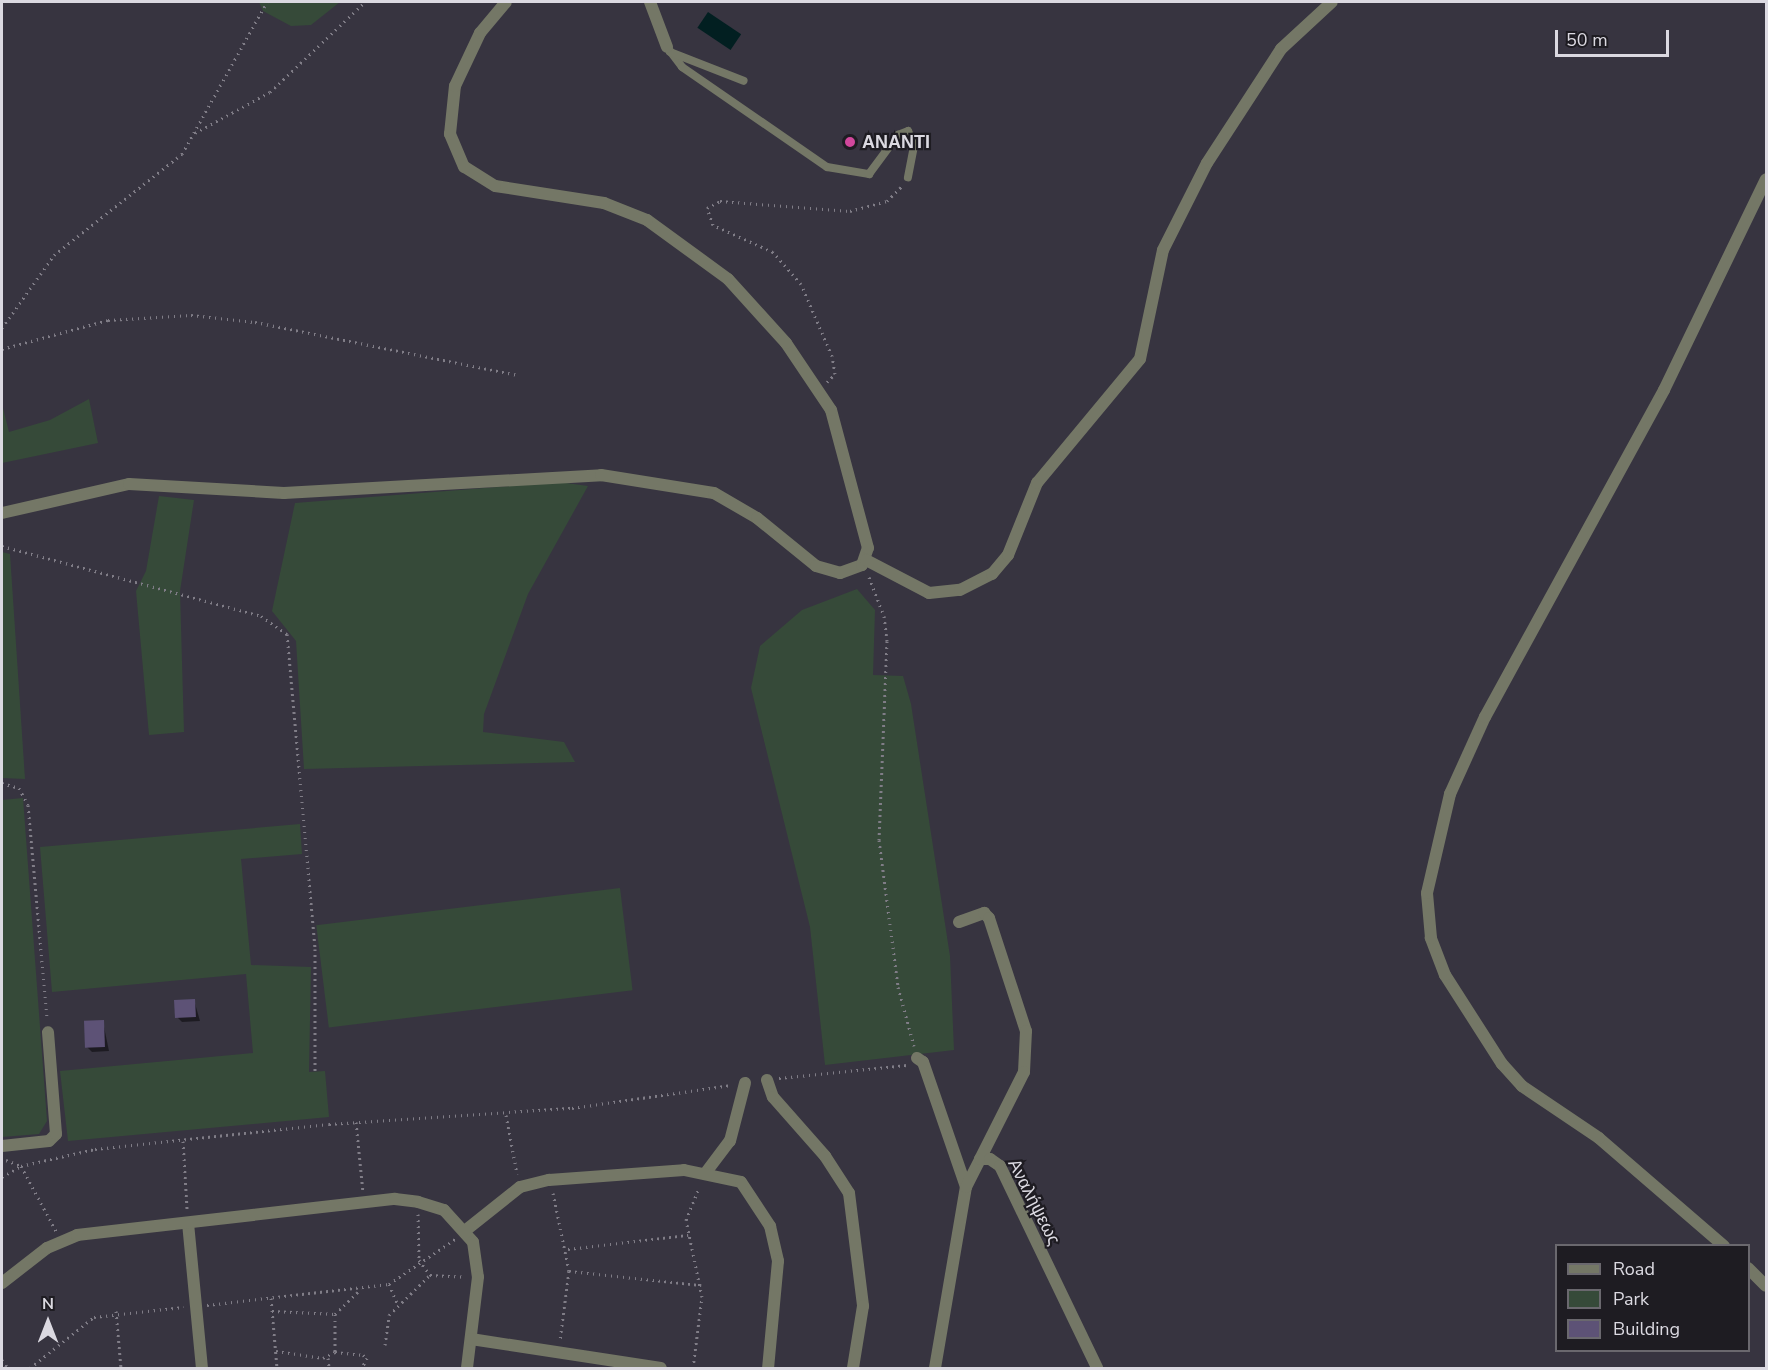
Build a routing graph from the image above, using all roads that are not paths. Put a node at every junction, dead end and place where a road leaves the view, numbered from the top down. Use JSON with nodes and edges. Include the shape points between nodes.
{"nodes":[{"id":1,"x":506,"y":2,"type":"edge"},
{"id":2,"x":650,"y":2,"type":"edge"},
{"id":3,"x":1332,"y":2,"type":"edge"},
{"id":4,"x":669,"y":50,"type":"junction"},
{"id":5,"x":744,"y":81,"type":"dead end"},
{"id":6,"x":908,"y":177,"type":"road end"},
{"id":7,"x":1767,"y":179,"type":"edge"},
{"id":8,"x":2,"y":513,"type":"edge"},
{"id":9,"x":864,"y":563,"type":"junction"},
{"id":10,"x":959,"y":922,"type":"dead end"},
{"id":11,"x":48,"y":1032,"type":"road end"},
{"id":12,"x":920,"y":1060,"type":"road end"},
{"id":13,"x":767,"y":1080,"type":"road end"},
{"id":14,"x":745,"y":1083,"type":"road end"},
{"id":15,"x":2,"y":1146,"type":"edge"},
{"id":16,"x":980,"y":1159,"type":"junction"},
{"id":17,"x":707,"y":1171,"type":"junction"},
{"id":18,"x":966,"y":1187,"type":"junction"},
{"id":19,"x":188,"y":1223,"type":"junction"},
{"id":20,"x":466,"y":1230,"type":"junction"},
{"id":21,"x":1723,"y":1244,"type":"edge"},
{"id":22,"x":1750,"y":1269,"type":"edge"},
{"id":23,"x":2,"y":1283,"type":"edge"},
{"id":24,"x":1767,"y":1286,"type":"edge"},
{"id":25,"x":471,"y":1339,"type":"junction"},
{"id":26,"x":202,"y":1368,"type":"edge"},
{"id":27,"x":467,"y":1368,"type":"edge"},
{"id":28,"x":662,"y":1368,"type":"edge"},
{"id":29,"x":768,"y":1368,"type":"edge"},
{"id":30,"x":853,"y":1368,"type":"edge"},
{"id":31,"x":934,"y":1368,"type":"edge"},
{"id":32,"x":1097,"y":1368,"type":"edge"}],
"edges":[{"from":1,"to":9,"type":"street","via":[[480,33],[455,86],[450,134],[464,167],[495,186],[604,203],[665,230],[748,300],[818,388],[837,423],[849,464]]},
{"from":2,"to":4,"type":"street"},
{"from":3,"to":9,"type":"street","via":[[1281,49],[1207,163],[1163,250],[1140,359],[1037,483],[1008,555],[992,574],[960,590],[928,593]]},
{"from":4,"to":5,"type":"lane"},
{"from":4,"to":6,"type":"lane","via":[[711,88],[826,167],[869,174],[898,135],[908,131],[914,146]]},
{"from":7,"to":21,"type":"street","via":[[1664,390],[1485,717],[1450,794],[1427,893],[1431,938],[1445,975],[1502,1064],[1522,1086],[1599,1138]]},
{"from":8,"to":9,"type":"street","via":[[129,484],[284,493],[601,475],[714,493],[757,518],[816,566],[840,573]]},
{"from":10,"to":16,"type":"street","via":[[984,913],[988,918],[1026,1031],[1024,1072]]},
{"from":11,"to":15,"type":"street","via":[[56,1134],[49,1141]]},
{"from":12,"to":18,"type":"street"},
{"from":13,"to":30,"type":"street","via":[[773,1098],[825,1156],[849,1193],[863,1306]]},
{"from":14,"to":17,"type":"street","via":[[730,1141]]},
{"from":16,"to":18,"type":"street","name":"Αναλήψεως"},
{"from":16,"to":32,"type":"street","name":"Αναλήψεως","via":[[999,1166]]},
{"from":17,"to":20,"type":"street","via":[[549,1180],[520,1187]]},
{"from":17,"to":29,"type":"street","via":[[741,1182],[770,1226],[778,1283]]},
{"from":18,"to":31,"type":"street","name":"Αναλήψεως"},
{"from":19,"to":20,"type":"street","via":[[364,1202],[418,1202],[444,1210]]},
{"from":19,"to":23,"type":"street","via":[[61,1240]]},
{"from":19,"to":26,"type":"street"},
{"from":20,"to":25,"type":"street","via":[[478,1277]]},
{"from":22,"to":24,"type":"street"},
{"from":25,"to":27,"type":"street"},
{"from":25,"to":28,"type":"street"}]}
